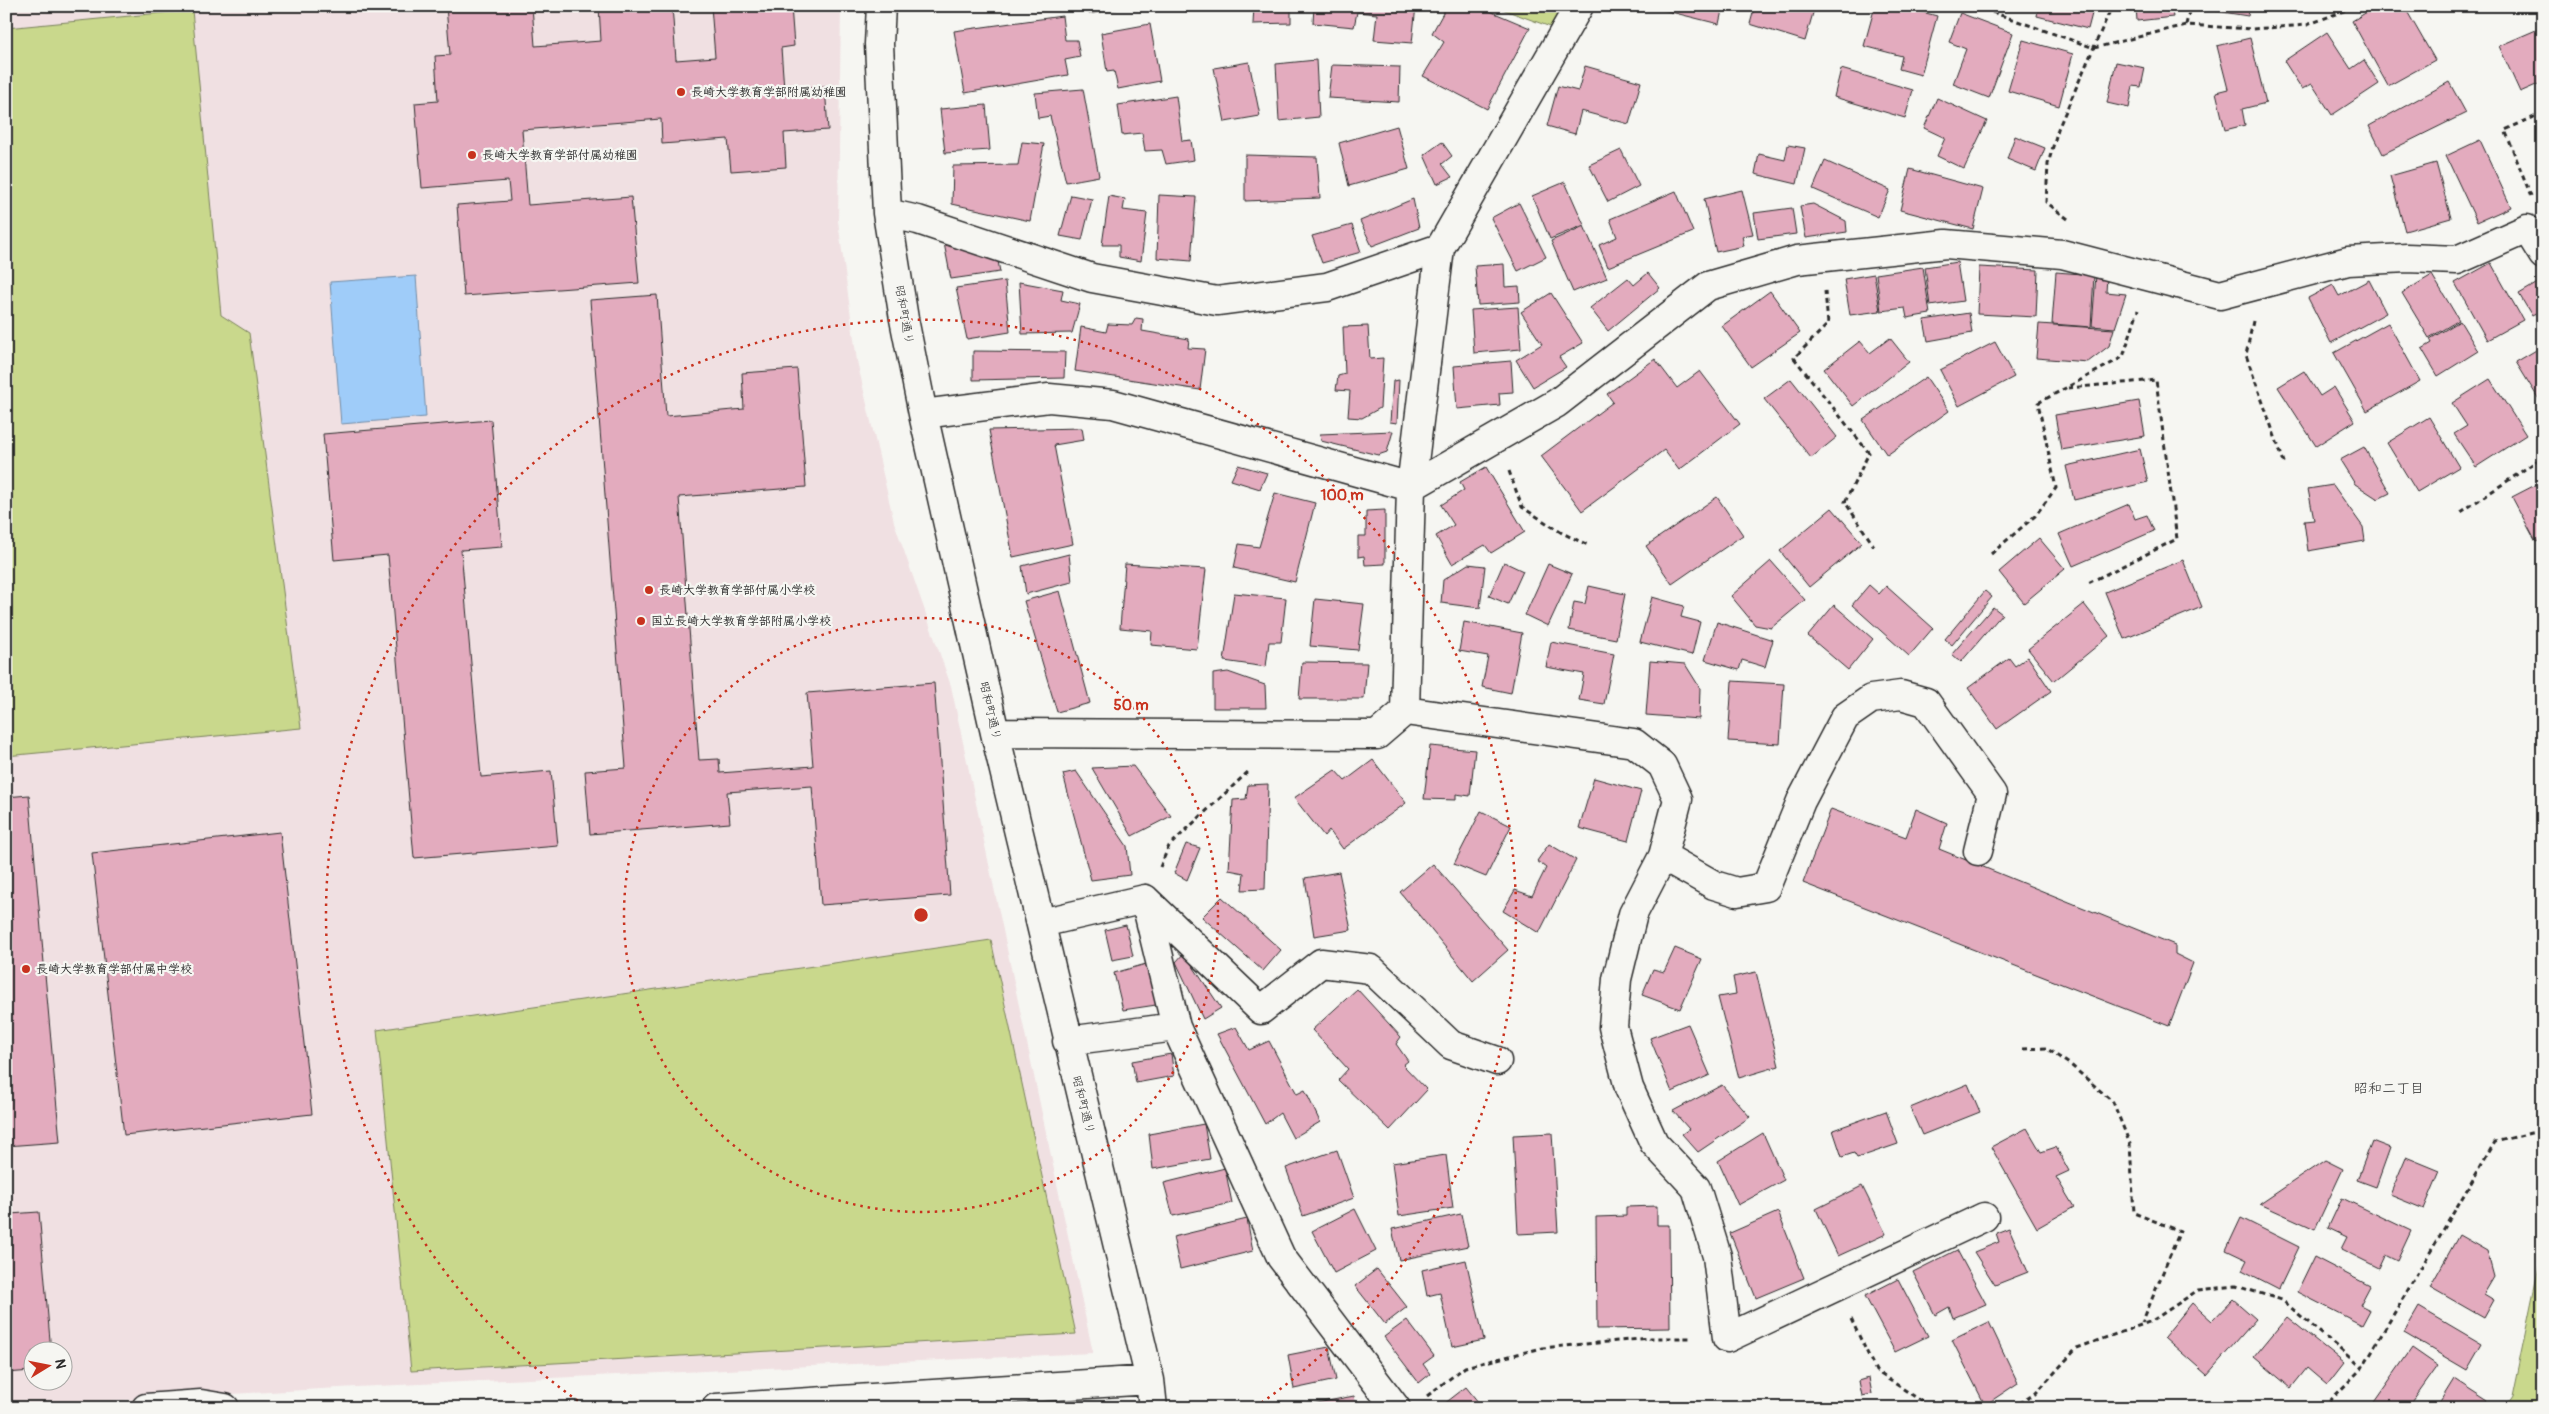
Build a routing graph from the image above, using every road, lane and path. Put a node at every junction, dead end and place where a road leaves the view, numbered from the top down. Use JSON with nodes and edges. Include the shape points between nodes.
{"nodes":[{"id":1,"x":881,"y":6,"type":"edge"},
{"id":2,"x":1579,"y":6,"type":"edge"},
{"id":3,"x":1975,"y":6,"type":"edge"},
{"id":4,"x":2112,"y":6,"type":"edge"},
{"id":5,"x":2190,"y":6,"type":"edge"},
{"id":6,"x":2356,"y":6,"type":"edge"},
{"id":7,"x":2186,"y":25,"type":"junction"},
{"id":8,"x":2094,"y":48,"type":"junction"},
{"id":9,"x":2543,"y":113,"type":"edge"},
{"id":10,"x":887,"y":213,"type":"junction"},
{"id":11,"x":2069,"y":220,"type":"dead end"},
{"id":12,"x":2527,"y":229,"type":"junction"},
{"id":13,"x":1440,"y":248,"type":"junction"},
{"id":14,"x":2543,"y":255,"type":"edge"},
{"id":15,"x":1823,"y":258,"type":"junction"},
{"id":16,"x":2148,"y":276,"type":"junction"},
{"id":17,"x":2261,"y":284,"type":"junction"},
{"id":18,"x":2065,"y":389,"type":"junction"},
{"id":19,"x":923,"y":414,"type":"junction"},
{"id":20,"x":1496,"y":438,"type":"junction"},
{"id":21,"x":2543,"y":457,"type":"edge"},
{"id":22,"x":2285,"y":465,"type":"dead end"},
{"id":23,"x":1411,"y":487,"type":"junction"},
{"id":24,"x":2461,"y":512,"type":"dead end"},
{"id":25,"x":1588,"y":545,"type":"dead end"},
{"id":26,"x":1874,"y":546,"type":"dead end"},
{"id":27,"x":1991,"y":554,"type":"dead end"},
{"id":28,"x":2086,"y":584,"type":"dead end"},
{"id":29,"x":1405,"y":711,"type":"junction"},
{"id":30,"x":995,"y":734,"type":"junction"},
{"id":31,"x":1290,"y":734,"type":"junction"},
{"id":32,"x":1978,"y":851,"type":"dead end"},
{"id":33,"x":1663,"y":856,"type":"junction"},
{"id":34,"x":1145,"y":900,"type":"junction"},
{"id":35,"x":1041,"y":923,"type":"junction"},
{"id":36,"x":1176,"y":1027,"type":"junction"},
{"id":37,"x":1067,"y":1041,"type":"junction"},
{"id":38,"x":2023,"y":1048,"type":"dead end"},
{"id":39,"x":1497,"y":1061,"type":"dead end"},
{"id":40,"x":2543,"y":1130,"type":"edge"},
{"id":41,"x":1984,"y":1217,"type":"dead end"},
{"id":42,"x":1836,"y":1286,"type":"junction"},
{"id":43,"x":2142,"y":1324,"type":"junction"},
{"id":44,"x":1727,"y":1338,"type":"junction"},
{"id":45,"x":2362,"y":1368,"type":"junction"},
{"id":46,"x":1150,"y":1380,"type":"junction"},
{"id":47,"x":822,"y":1404,"type":"edge"},
{"id":48,"x":1408,"y":1405,"type":"edge"},
{"id":49,"x":748,"y":1407,"type":"edge"},
{"id":50,"x":146,"y":1408,"type":"edge"},
{"id":51,"x":225,"y":1408,"type":"edge"},
{"id":52,"x":716,"y":1408,"type":"edge"},
{"id":53,"x":1153,"y":1408,"type":"edge"},
{"id":54,"x":1932,"y":1408,"type":"edge"},
{"id":55,"x":2012,"y":1408,"type":"edge"},
{"id":56,"x":2323,"y":1408,"type":"edge"}],
"edges":[{"from":1,"to":10,"type":"street","name":"昭和町通り","via":[[879,44]]},
{"from":2,"to":13,"type":"street"},
{"from":3,"to":8,"type":"path"},
{"from":4,"to":8,"type":"path"},
{"from":5,"to":7,"type":"path"},
{"from":6,"to":7,"type":"path","via":[[2307,25],[2252,29]]},
{"from":7,"to":8,"type":"path"},
{"from":8,"to":11,"type":"path","via":[[2058,129],[2048,164],[2046,202]]},
{"from":9,"to":12,"type":"path","via":[[2505,130],[2535,208]]},
{"from":10,"to":13,"type":"street","via":[[918,220],[1092,278],[1217,301],[1327,287]]},
{"from":10,"to":19,"type":"street","name":"昭和町通り"},
{"from":12,"to":14,"type":"street"},
{"from":12,"to":17,"type":"street","via":[[2457,260],[2348,261]]},
{"from":13,"to":23,"type":"street"},
{"from":15,"to":16,"type":"street","via":[[1946,244],[2062,254]]},
{"from":15,"to":20,"type":"street","via":[[1798,260],[1708,286],[1557,402]]},
{"from":15,"to":26,"type":"path","via":[[1828,324],[1794,358],[1869,453],[1845,502]]},
{"from":16,"to":17,"type":"street","via":[[2220,294]]},
{"from":16,"to":18,"type":"path","via":[[2124,358]]},
{"from":17,"to":22,"type":"path","via":[[2246,355]]},
{"from":18,"to":27,"type":"path","via":[[2038,403],[2056,488],[2035,516]]},
{"from":18,"to":28,"type":"path","via":[[2156,380],[2177,539]]},
{"from":19,"to":23,"type":"street","via":[[1049,398],[1113,404]]},
{"from":19,"to":30,"type":"street","name":"昭和町通り"},
{"from":20,"to":23,"type":"street"},
{"from":20,"to":25,"type":"path","via":[[1522,507],[1562,534]]},
{"from":21,"to":24,"type":"path"},
{"from":23,"to":29,"type":"street"},
{"from":29,"to":31,"type":"street","via":[[1377,735]]},
{"from":29,"to":33,"type":"street","via":[[1634,742],[1662,765],[1678,799]]},
{"from":30,"to":31,"type":"street"},
{"from":30,"to":35,"type":"street","name":"昭和町通り"},
{"from":31,"to":34,"type":"path","via":[[1169,846]]},
{"from":32,"to":33,"type":"street","via":[[1992,794],[1926,702],[1901,695],[1871,698],[1844,717],[1801,801],[1766,887],[1738,892],[1714,885]]},
{"from":33,"to":44,"type":"street","via":[[1633,914],[1617,979],[1613,1027],[1629,1088],[1654,1143],[1696,1188],[1717,1256]]},
{"from":34,"to":35,"type":"street"},
{"from":34,"to":36,"type":"street"},
{"from":34,"to":39,"type":"street","via":[[1261,1010],[1321,963],[1371,969],[1451,1045]]},
{"from":35,"to":37,"type":"street","name":"昭和町通り"},
{"from":36,"to":37,"type":"street"},
{"from":36,"to":48,"type":"street","via":[[1281,1257]]},
{"from":37,"to":46,"type":"street","name":"昭和町通り"},
{"from":38,"to":43,"type":"path","via":[[2046,1048],[2113,1102],[2130,1144],[2134,1213],[2180,1231]]},
{"from":40,"to":45,"type":"path","via":[[2495,1142]]},
{"from":41,"to":42,"type":"street"},
{"from":42,"to":44,"type":"street"},
{"from":42,"to":54,"type":"path","via":[[1876,1372]]},
{"from":43,"to":45,"type":"path","via":[[2152,1321],[2198,1290],[2236,1286],[2282,1300]]},
{"from":43,"to":55,"type":"path","via":[[2077,1348],[2035,1394]]},
{"from":44,"to":48,"type":"path","via":[[1651,1338],[1542,1348],[1465,1366]]},
{"from":45,"to":56,"type":"path"},
{"from":46,"to":47,"type":"street"},
{"from":46,"to":53,"type":"street","name":"昭和町通り"},
{"from":47,"to":49,"type":"street"},
{"from":49,"to":52,"type":"street"},
{"from":50,"to":51,"type":"street","via":[[201,1404]]}]}
